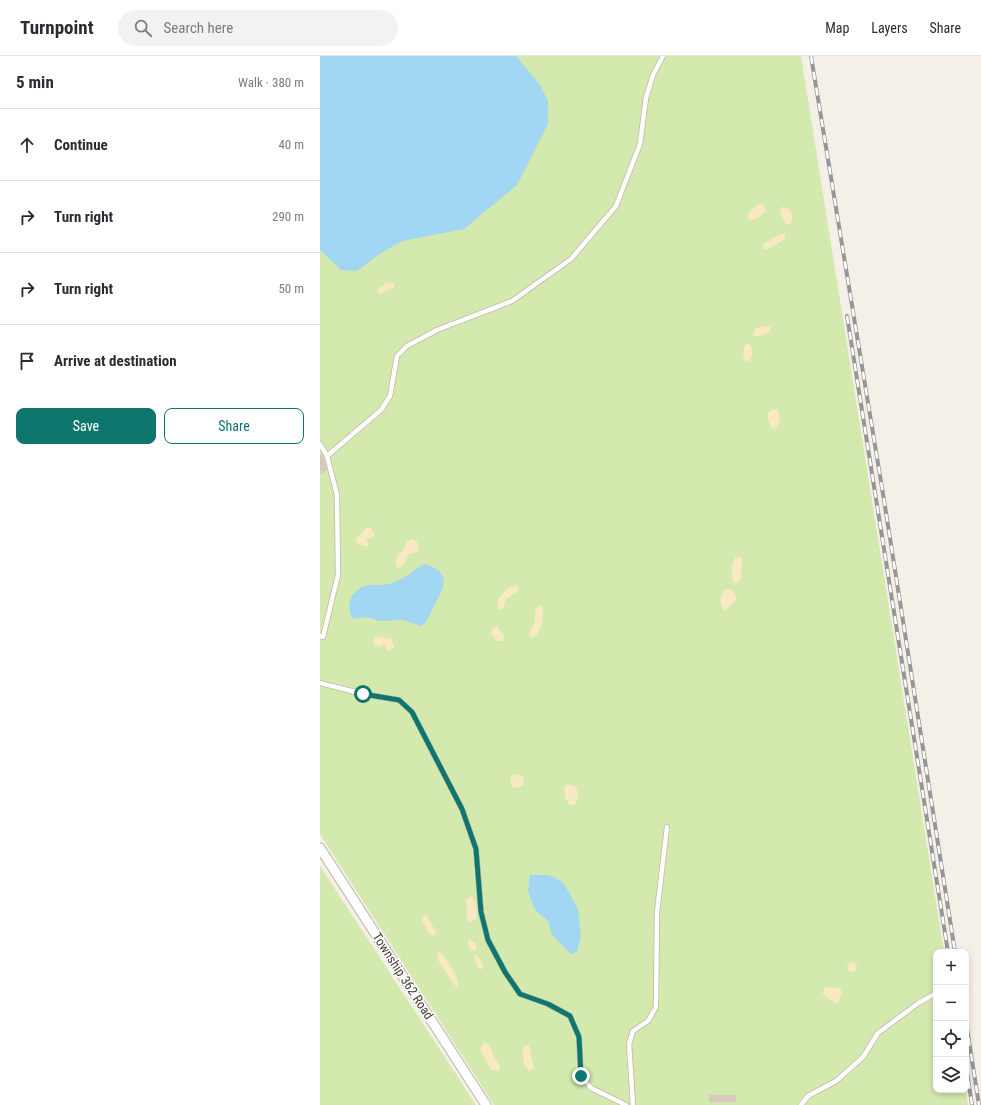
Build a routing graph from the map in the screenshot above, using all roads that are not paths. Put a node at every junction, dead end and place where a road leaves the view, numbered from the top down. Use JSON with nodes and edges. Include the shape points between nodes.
{"nodes":[{"id":1,"x":663,"y":56,"type":"edge"},
{"id":2,"x":320,"y":444,"type":"edge"},
{"id":3,"x":327,"y":456,"type":"junction"},
{"id":4,"x":320,"y":636,"type":"edge"},
{"id":5,"x":320,"y":683,"type":"edge"},
{"id":6,"x":668,"y":827,"type":"dead end"},
{"id":7,"x":320,"y":848,"type":"edge"},
{"id":8,"x":933,"y":994,"type":"edge"},
{"id":9,"x":486,"y":1105,"type":"edge"},
{"id":10,"x":626,"y":1105,"type":"edge"},
{"id":11,"x":633,"y":1105,"type":"edge"},
{"id":12,"x":801,"y":1105,"type":"edge"}],
"edges":[{"from":1,"to":3,"type":"lane","via":[[653,75],[646,98],[640,144],[616,206],[572,259],[512,301],[437,330],[408,346],[397,356],[390,396],[381,410]]},
{"from":2,"to":3,"type":"lane"},
{"from":3,"to":4,"type":"lane","via":[[337,495],[338,575],[323,637]]},
{"from":5,"to":10,"type":"lane","via":[[399,700],[412,712],[462,809],[476,849],[481,912],[488,940],[505,972],[520,994],[548,1004],[570,1016],[579,1037],[581,1076],[590,1088]]},
{"from":6,"to":11,"type":"lane","via":[[657,912],[656,1007],[648,1021],[633,1031],[629,1044]]},
{"from":7,"to":9,"type":"street","name":"Township 362 Road"},
{"from":8,"to":12,"type":"lane","via":[[878,1033],[863,1057],[836,1081],[808,1096]]}]}
